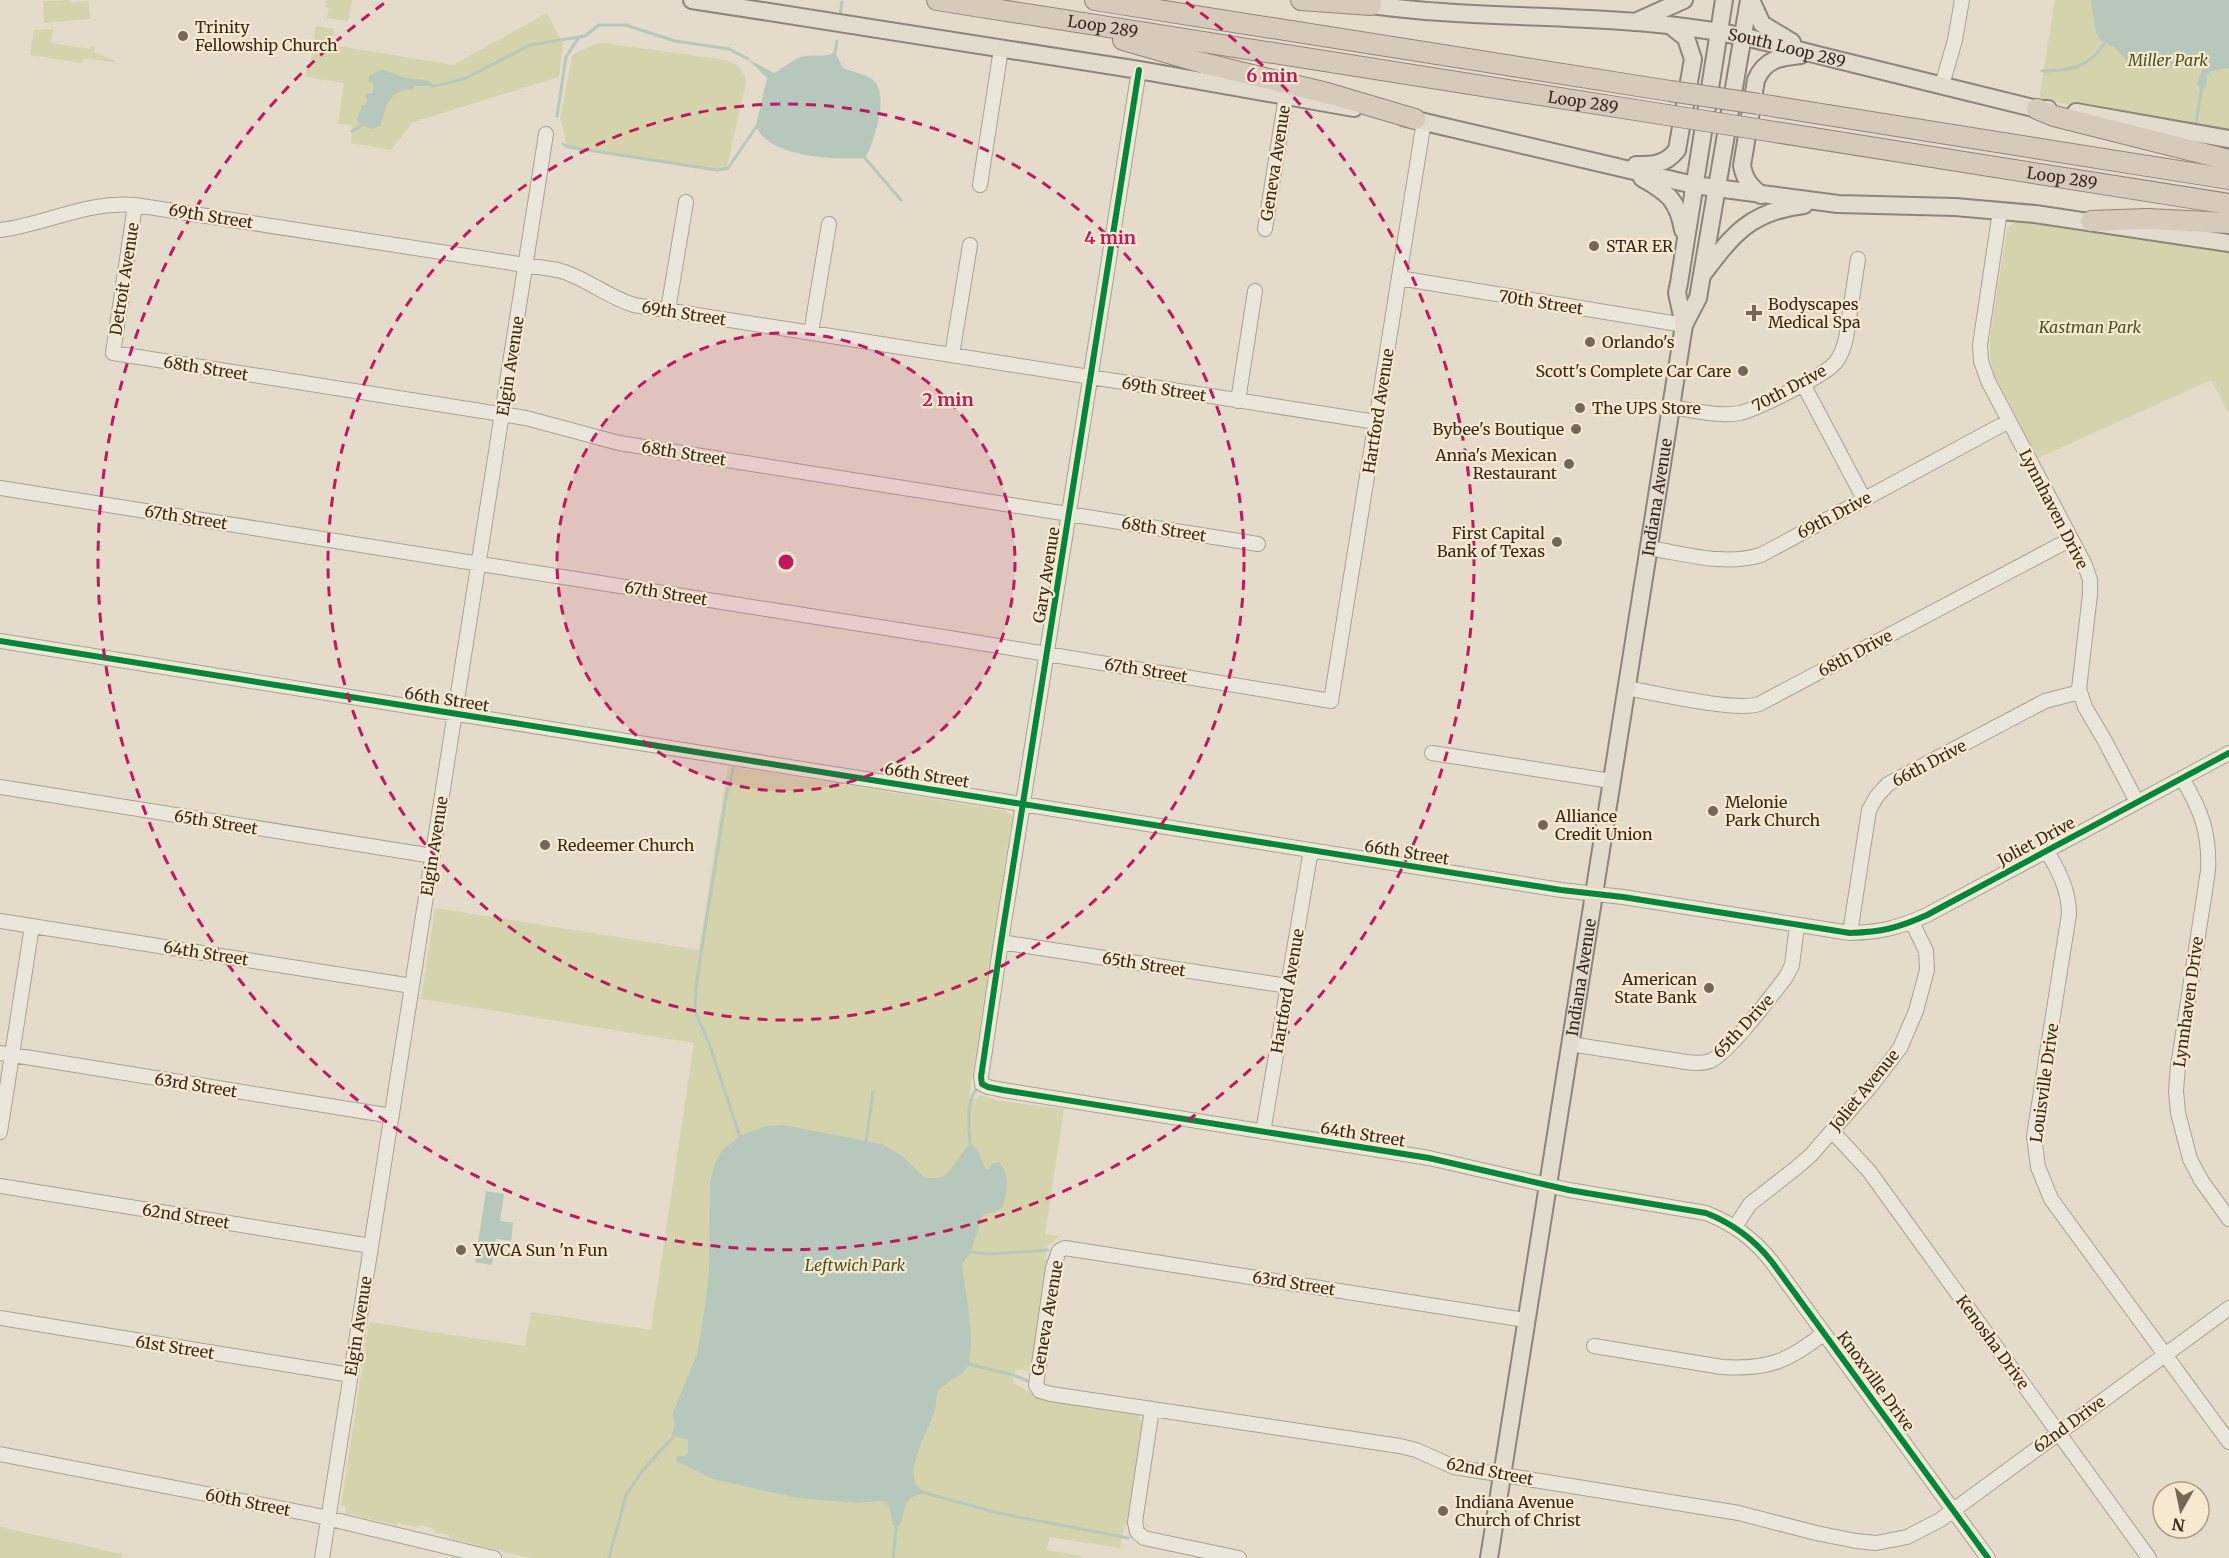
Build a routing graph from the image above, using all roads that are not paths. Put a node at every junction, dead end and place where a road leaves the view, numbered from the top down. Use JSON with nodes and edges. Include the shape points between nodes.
{"nodes":[{"id":1,"x":692,"y":0,"type":"edge"},
{"id":2,"x":937,"y":0,"type":"edge"},
{"id":3,"x":1095,"y":0,"type":"edge"},
{"id":4,"x":1301,"y":0,"type":"edge"},
{"id":5,"x":1337,"y":0,"type":"edge"},
{"id":6,"x":1684,"y":0,"type":"edge"},
{"id":7,"x":1724,"y":0,"type":"edge"},
{"id":8,"x":1750,"y":0,"type":"edge"},
{"id":9,"x":1962,"y":0,"type":"edge"},
{"id":10,"x":1371,"y":5,"type":"junction"},
{"id":11,"x":1046,"y":17,"type":"junction"},
{"id":12,"x":1635,"y":22,"type":"junction"},
{"id":13,"x":1671,"y":26,"type":"junction"},
{"id":14,"x":1719,"y":32,"type":"junction"},
{"id":15,"x":1742,"y":36,"type":"junction"},
{"id":16,"x":1002,"y":49,"type":"junction"},
{"id":17,"x":1814,"y":54,"type":"junction"},
{"id":18,"x":1139,"y":70,"type":"junction"},
{"id":19,"x":1942,"y":85,"type":"junction"},
{"id":20,"x":1286,"y":96,"type":"junction"},
{"id":21,"x":2037,"y":109,"type":"junction"},
{"id":22,"x":1419,"y":120,"type":"junction"},
{"id":23,"x":546,"y":134,"type":"dead end"},
{"id":24,"x":2229,"y":139,"type":"edge"},
{"id":25,"x":2229,"y":160,"type":"edge"},
{"id":26,"x":1614,"y":165,"type":"junction"},
{"id":27,"x":2229,"y":179,"type":"edge"},
{"id":28,"x":980,"y":185,"type":"dead end"},
{"id":29,"x":1694,"y":185,"type":"junction"},
{"id":30,"x":1716,"y":188,"type":"junction"},
{"id":31,"x":1761,"y":195,"type":"junction"},
{"id":32,"x":686,"y":202,"type":"dead end"},
{"id":33,"x":135,"y":204,"type":"junction"},
{"id":34,"x":1839,"y":204,"type":"junction"},
{"id":35,"x":2229,"y":204,"type":"edge"},
{"id":36,"x":2000,"y":211,"type":"junction"},
{"id":37,"x":2091,"y":221,"type":"junction"},
{"id":38,"x":2229,"y":223,"type":"edge"},
{"id":39,"x":829,"y":224,"type":"dead end"},
{"id":40,"x":1265,"y":229,"type":"dead end"},
{"id":41,"x":0,"y":230,"type":"edge"},
{"id":42,"x":1685,"y":237,"type":"junction"},
{"id":43,"x":2229,"y":243,"type":"edge"},
{"id":44,"x":970,"y":245,"type":"dead end"},
{"id":45,"x":1858,"y":259,"type":"dead end"},
{"id":46,"x":526,"y":264,"type":"junction"},
{"id":47,"x":1701,"y":278,"type":"junction"},
{"id":48,"x":1399,"y":279,"type":"junction"},
{"id":49,"x":1255,"y":291,"type":"dead end"},
{"id":50,"x":668,"y":310,"type":"junction"},
{"id":51,"x":1683,"y":325,"type":"junction"},
{"id":52,"x":811,"y":333,"type":"junction"},
{"id":53,"x":113,"y":353,"type":"joint"},
{"id":54,"x":952,"y":355,"type":"junction"},
{"id":55,"x":1092,"y":378,"type":"junction"},
{"id":56,"x":1803,"y":384,"type":"junction"},
{"id":57,"x":1238,"y":401,"type":"junction"},
{"id":58,"x":1670,"y":407,"type":"junction"},
{"id":59,"x":502,"y":414,"type":"junction"},
{"id":60,"x":1376,"y":422,"type":"junction"},
{"id":61,"x":2009,"y":422,"type":"junction"},
{"id":62,"x":0,"y":488,"type":"edge"},
{"id":63,"x":1864,"y":499,"type":"junction"},
{"id":64,"x":1070,"y":514,"type":"junction"},
{"id":65,"x":2071,"y":538,"type":"junction"},
{"id":66,"x":1258,"y":544,"type":"dead end"},
{"id":67,"x":1648,"y":548,"type":"junction"},
{"id":68,"x":478,"y":563,"type":"junction"},
{"id":69,"x":0,"y":641,"type":"edge"},
{"id":70,"x":1047,"y":654,"type":"junction"},
{"id":71,"x":1626,"y":688,"type":"junction"},
{"id":72,"x":2080,"y":692,"type":"junction"},
{"id":73,"x":1331,"y":701,"type":"joint"},
{"id":74,"x":455,"y":714,"type":"junction"},
{"id":75,"x":1432,"y":753,"type":"dead end"},
{"id":76,"x":2229,"y":753,"type":"edge"},
{"id":77,"x":2182,"y":778,"type":"junction"},
{"id":78,"x":1611,"y":781,"type":"junction"},
{"id":79,"x":0,"y":787,"type":"edge"},
{"id":80,"x":2138,"y":802,"type":"junction"},
{"id":81,"x":1023,"y":804,"type":"junction"},
{"id":82,"x":1311,"y":850,"type":"junction"},
{"id":83,"x":2046,"y":850,"type":"junction"},
{"id":84,"x":433,"y":856,"type":"junction"},
{"id":85,"x":1594,"y":894,"type":"junction"},
{"id":86,"x":0,"y":921,"type":"edge"},
{"id":87,"x":1912,"y":922,"type":"junction"},
{"id":88,"x":32,"y":926,"type":"junction"},
{"id":89,"x":1797,"y":926,"type":"junction"},
{"id":90,"x":1850,"y":933,"type":"junction"},
{"id":91,"x":1001,"y":942,"type":"junction"},
{"id":92,"x":412,"y":986,"type":"junction"},
{"id":93,"x":1288,"y":986,"type":"junction"},
{"id":94,"x":1570,"y":1044,"type":"junction"},
{"id":95,"x":6,"y":1054,"type":"edge"},
{"id":96,"x":982,"y":1084,"type":"joint"},
{"id":97,"x":392,"y":1116,"type":"junction"},
{"id":98,"x":1832,"y":1131,"type":"junction"},
{"id":99,"x":0,"y":1132,"type":"edge"},
{"id":100,"x":1263,"y":1132,"type":"junction"},
{"id":101,"x":1548,"y":1185,"type":"junction"},
{"id":102,"x":0,"y":1186,"type":"edge"},
{"id":103,"x":2229,"y":1219,"type":"edge"},
{"id":104,"x":1735,"y":1227,"type":"junction"},
{"id":105,"x":371,"y":1246,"type":"junction"},
{"id":106,"x":1062,"y":1250,"type":"joint"},
{"id":107,"x":2229,"y":1308,"type":"edge"},
{"id":108,"x":0,"y":1318,"type":"edge"},
{"id":109,"x":1526,"y":1320,"type":"junction"},
{"id":110,"x":1824,"y":1333,"type":"junction"},
{"id":111,"x":1594,"y":1346,"type":"dead end"},
{"id":112,"x":2165,"y":1354,"type":"junction"},
{"id":113,"x":351,"y":1375,"type":"junction"},
{"id":114,"x":1038,"y":1388,"type":"joint"},
{"id":115,"x":1152,"y":1408,"type":"junction"},
{"id":116,"x":2058,"y":1432,"type":"junction"},
{"id":117,"x":2229,"y":1442,"type":"edge"},
{"id":118,"x":0,"y":1454,"type":"edge"},
{"id":119,"x":1502,"y":1475,"type":"junction"},
{"id":120,"x":1953,"y":1511,"type":"junction"},
{"id":121,"x":328,"y":1518,"type":"junction"},
{"id":122,"x":1907,"y":1537,"type":"joint"},
{"id":123,"x":1197,"y":1553,"type":"edge"},
{"id":124,"x":322,"y":1558,"type":"edge"},
{"id":125,"x":494,"y":1558,"type":"edge"},
{"id":126,"x":1239,"y":1558,"type":"edge"},
{"id":127,"x":1489,"y":1558,"type":"edge"},
{"id":128,"x":1988,"y":1558,"type":"edge"},
{"id":129,"x":2149,"y":1558,"type":"edge"}],
"edges":[{"from":1,"to":16,"type":"main road"},
{"from":2,"to":11,"type":"highway","name":"Loop 289"},
{"from":3,"to":27,"type":"highway","name":"Loop 289","bridge":true},
{"from":4,"to":10,"type":"highway"},
{"from":5,"to":10,"type":"main road","name":"South Loop 289"},
{"from":6,"to":12,"type":"main road"},
{"from":7,"to":14,"type":"main road","name":"Indiana Avenue"},
{"from":8,"to":15,"type":"main road","name":"Indiana Avenue"},
{"from":8,"to":17,"type":"main road","via":[[1762,24]]},
{"from":9,"to":19,"type":"street"},
{"from":10,"to":12,"type":"main road","name":"South Loop 289"},
{"from":11,"to":22,"type":"highway"},
{"from":11,"to":35,"type":"highway","name":"Loop 289","bridge":true},
{"from":12,"to":13,"type":"main road","name":"South Loop 289"},
{"from":13,"to":14,"type":"main road","name":"South Loop 289"},
{"from":13,"to":26,"type":"main road","via":[[1686,38],[1693,59],[1677,150],[1661,164]]},
{"from":14,"to":15,"type":"main road","name":"South Loop 289"},
{"from":14,"to":29,"type":"main road","name":"Indiana Avenue"},
{"from":15,"to":17,"type":"main road","name":"South Loop 289"},
{"from":15,"to":30,"type":"main road","name":"Indiana Avenue"},
{"from":16,"to":18,"type":"main road"},
{"from":16,"to":28,"type":"street"},
{"from":17,"to":19,"type":"main road","name":"South Loop 289"},
{"from":17,"to":31,"type":"main road","via":[[1768,62],[1756,80],[1742,166],[1744,177]]},
{"from":18,"to":20,"type":"main road"},
{"from":18,"to":55,"type":"street","name":"Gary Avenue"},
{"from":19,"to":21,"type":"main road","name":"South Loop 289"},
{"from":20,"to":22,"type":"main road"},
{"from":20,"to":40,"type":"street","name":"Geneva Avenue"},
{"from":21,"to":24,"type":"main road","name":"South Loop 289","via":[[2064,109]]},
{"from":21,"to":25,"type":"highway"},
{"from":22,"to":26,"type":"main road"},
{"from":22,"to":48,"type":"street","name":"Hartford Avenue"},
{"from":23,"to":46,"type":"street","name":"Elgin Avenue"},
{"from":26,"to":29,"type":"main road"},
{"from":26,"to":42,"type":"main road","via":[[1669,195]]},
{"from":29,"to":30,"type":"main road"},
{"from":29,"to":42,"type":"main road","name":"Indiana Avenue"},
{"from":30,"to":31,"type":"main road"},
{"from":30,"to":47,"type":"main road","name":"Indiana Avenue"},
{"from":31,"to":34,"type":"main road"},
{"from":32,"to":50,"type":"street"},
{"from":33,"to":41,"type":"street","name":"69th Street","via":[[93,206]]},
{"from":33,"to":46,"type":"street","name":"69th Street"},
{"from":33,"to":53,"type":"street","name":"Detroit Avenue"},
{"from":34,"to":36,"type":"main road"},
{"from":34,"to":47,"type":"main road","via":[[1785,207],[1762,216],[1729,240]]},
{"from":36,"to":37,"type":"main road"},
{"from":36,"to":61,"type":"street","name":"Lynnhaven Drive","via":[[1980,352],[1983,370]]},
{"from":37,"to":38,"type":"highway"},
{"from":37,"to":43,"type":"main road"},
{"from":39,"to":52,"type":"street"},
{"from":42,"to":51,"type":"main road","name":"Indiana Avenue","via":[[1677,293]]},
{"from":44,"to":54,"type":"street"},
{"from":45,"to":56,"type":"street","name":"70th Drive","via":[[1843,350],[1834,364]]},
{"from":46,"to":50,"type":"street","name":"69th Street","via":[[571,273],[626,303]]},
{"from":46,"to":59,"type":"street","name":"Elgin Avenue"},
{"from":47,"to":51,"type":"main road","name":"Indiana Avenue","via":[[1698,298]]},
{"from":48,"to":51,"type":"street","name":"70th Street"},
{"from":48,"to":60,"type":"street","name":"Hartford Avenue"},
{"from":49,"to":57,"type":"street"},
{"from":50,"to":52,"type":"street","name":"69th Street"},
{"from":51,"to":58,"type":"main road","name":"Indiana Avenue"},
{"from":52,"to":54,"type":"street","name":"69th Street"},
{"from":53,"to":59,"type":"street","name":"68th Street"},
{"from":54,"to":55,"type":"street","name":"69th Street"},
{"from":55,"to":57,"type":"street","name":"69th Street"},
{"from":55,"to":64,"type":"street","name":"Gary Avenue"},
{"from":56,"to":58,"type":"street","name":"70th Drive","via":[[1739,413]]},
{"from":56,"to":63,"type":"street"},
{"from":57,"to":60,"type":"street","name":"69th Street"},
{"from":58,"to":67,"type":"main road","name":"Indiana Avenue"},
{"from":59,"to":64,"type":"street","name":"68th Street","via":[[543,421],[619,443]]},
{"from":59,"to":68,"type":"street","name":"Elgin Avenue"},
{"from":60,"to":73,"type":"street","name":"Hartford Avenue"},
{"from":61,"to":63,"type":"street","name":"69th Drive"},
{"from":61,"to":65,"type":"street","name":"Lynnhaven Drive"},
{"from":62,"to":68,"type":"street","name":"67th Street"},
{"from":63,"to":67,"type":"street","name":"69th Drive","via":[[1748,559],[1719,560]]},
{"from":64,"to":66,"type":"street","name":"68th Street"},
{"from":64,"to":70,"type":"street","name":"Gary Avenue"},
{"from":65,"to":71,"type":"street","name":"68th Drive","via":[[1759,704],[1725,704]]},
{"from":65,"to":72,"type":"street","name":"Lynnhaven Drive","via":[[2090,580]]},
{"from":67,"to":71,"type":"main road","name":"Indiana Avenue"},
{"from":68,"to":70,"type":"street","name":"67th Street"},
{"from":68,"to":74,"type":"street","name":"Elgin Avenue"},
{"from":69,"to":74,"type":"street","name":"66th Street"},
{"from":70,"to":73,"type":"street","name":"67th Street"},
{"from":70,"to":81,"type":"street","name":"Gary Avenue"},
{"from":71,"to":78,"type":"main road","name":"Indiana Avenue"},
{"from":72,"to":80,"type":"street","name":"Lynnhaven Drive"},
{"from":72,"to":90,"type":"street","name":"66th Drive","via":[[2045,701],[1888,784],[1869,810]]},
{"from":74,"to":81,"type":"street","name":"66th Street"},
{"from":74,"to":84,"type":"street","name":"Elgin Avenue"},
{"from":75,"to":78,"type":"street"},
{"from":76,"to":77,"type":"street","name":"Joliet Drive"},
{"from":77,"to":80,"type":"street","name":"Joliet Drive"},
{"from":77,"to":103,"type":"street","name":"Lynnhaven Drive","via":[[2204,821],[2209,849],[2178,1066],[2178,1113],[2190,1159]]},
{"from":78,"to":85,"type":"main road","name":"Indiana Avenue"},
{"from":79,"to":84,"type":"street","name":"65th Street"},
{"from":80,"to":83,"type":"street","name":"Joliet Drive"},
{"from":81,"to":82,"type":"street","name":"66th Street"},
{"from":81,"to":91,"type":"street","name":"Gary Avenue"},
{"from":82,"to":85,"type":"street","name":"66th Street"},
{"from":82,"to":93,"type":"street","name":"Hartford Avenue"},
{"from":83,"to":87,"type":"street","name":"Joliet Drive"},
{"from":83,"to":112,"type":"street","name":"Louisville Drive","via":[[2063,883],[2069,918],[2034,1136],[2038,1167],[2051,1199]]},
{"from":84,"to":92,"type":"street","name":"Elgin Avenue"},
{"from":85,"to":89,"type":"street","name":"66th Street"},
{"from":85,"to":94,"type":"main road","name":"Indiana Avenue"},
{"from":86,"to":88,"type":"street","name":"64th Street"},
{"from":87,"to":90,"type":"street","name":"Joliet Drive","via":[[1878,932]]},
{"from":87,"to":98,"type":"street","name":"Joliet Avenue","via":[[1927,961],[1916,1011],[1887,1066]]},
{"from":88,"to":92,"type":"street","name":"64th Street"},
{"from":88,"to":95,"type":"street"},
{"from":89,"to":90,"type":"street","name":"66th Street"},
{"from":89,"to":94,"type":"street","name":"65th Drive","via":[[1792,965],[1786,977],[1713,1066]]},
{"from":91,"to":93,"type":"street","name":"65th Street"},
{"from":91,"to":96,"type":"street","name":"Gary Avenue"},
{"from":92,"to":97,"type":"street","name":"Elgin Avenue"},
{"from":93,"to":100,"type":"street","name":"Hartford Avenue"},
{"from":94,"to":101,"type":"main road","name":"Indiana Avenue"},
{"from":95,"to":97,"type":"street","name":"63rd Street"},
{"from":95,"to":99,"type":"street"},
{"from":96,"to":100,"type":"street","name":"64th Street"},
{"from":97,"to":105,"type":"street","name":"Elgin Avenue"},
{"from":98,"to":104,"type":"street","name":"Joliet Avenue","via":[[1796,1168],[1750,1204]]},
{"from":98,"to":116,"type":"street","name":"Kenosha Drive","via":[[1869,1171]]},
{"from":100,"to":101,"type":"street","name":"64th Street","via":[[1429,1158]]},
{"from":101,"to":104,"type":"street","name":"64th Street","via":[[1706,1213]]},
{"from":101,"to":109,"type":"main road","name":"Indiana Avenue"},
{"from":102,"to":105,"type":"street","name":"62nd Street"},
{"from":104,"to":110,"type":"street","name":"Knoxville Drive","via":[[1762,1248]]},
{"from":105,"to":113,"type":"street","name":"Elgin Avenue"},
{"from":106,"to":109,"type":"street","name":"63rd Street","via":[[1085,1250]]},
{"from":106,"to":114,"type":"street","name":"Geneva Avenue","via":[[1053,1268]]},
{"from":107,"to":112,"type":"street","name":"62nd Drive"},
{"from":108,"to":113,"type":"street","name":"61st Street"},
{"from":109,"to":119,"type":"main road","name":"Indiana Avenue"},
{"from":110,"to":111,"type":"street","via":[[1800,1352],[1780,1361],[1741,1368]]},
{"from":110,"to":120,"type":"street","name":"Knoxville Drive"},
{"from":112,"to":116,"type":"street","name":"62nd Drive"},
{"from":112,"to":117,"type":"street","name":"Louisville Drive"},
{"from":113,"to":121,"type":"street","name":"Elgin Avenue"},
{"from":114,"to":115,"type":"street","name":"62nd Street","via":[[1051,1394]]},
{"from":115,"to":119,"type":"street","name":"62nd Street","via":[[1400,1446],[1454,1467]]},
{"from":115,"to":123,"type":"street","via":[[1135,1522],[1137,1532],[1144,1538]]},
{"from":116,"to":120,"type":"street","name":"62nd Drive"},
{"from":116,"to":129,"type":"street","name":"Kenosha Drive"},
{"from":118,"to":121,"type":"street","name":"60th Street"},
{"from":119,"to":122,"type":"street","name":"62nd Street","via":[[1739,1513],[1857,1541],[1876,1543]]},
{"from":119,"to":127,"type":"main road","name":"Indiana Avenue"},
{"from":120,"to":122,"type":"street","name":"62nd Drive"},
{"from":120,"to":128,"type":"street","name":"Knoxville Drive"},
{"from":121,"to":124,"type":"street","name":"Elgin Avenue"},
{"from":121,"to":125,"type":"street","name":"60th Street"},
{"from":123,"to":126,"type":"street"}]}
